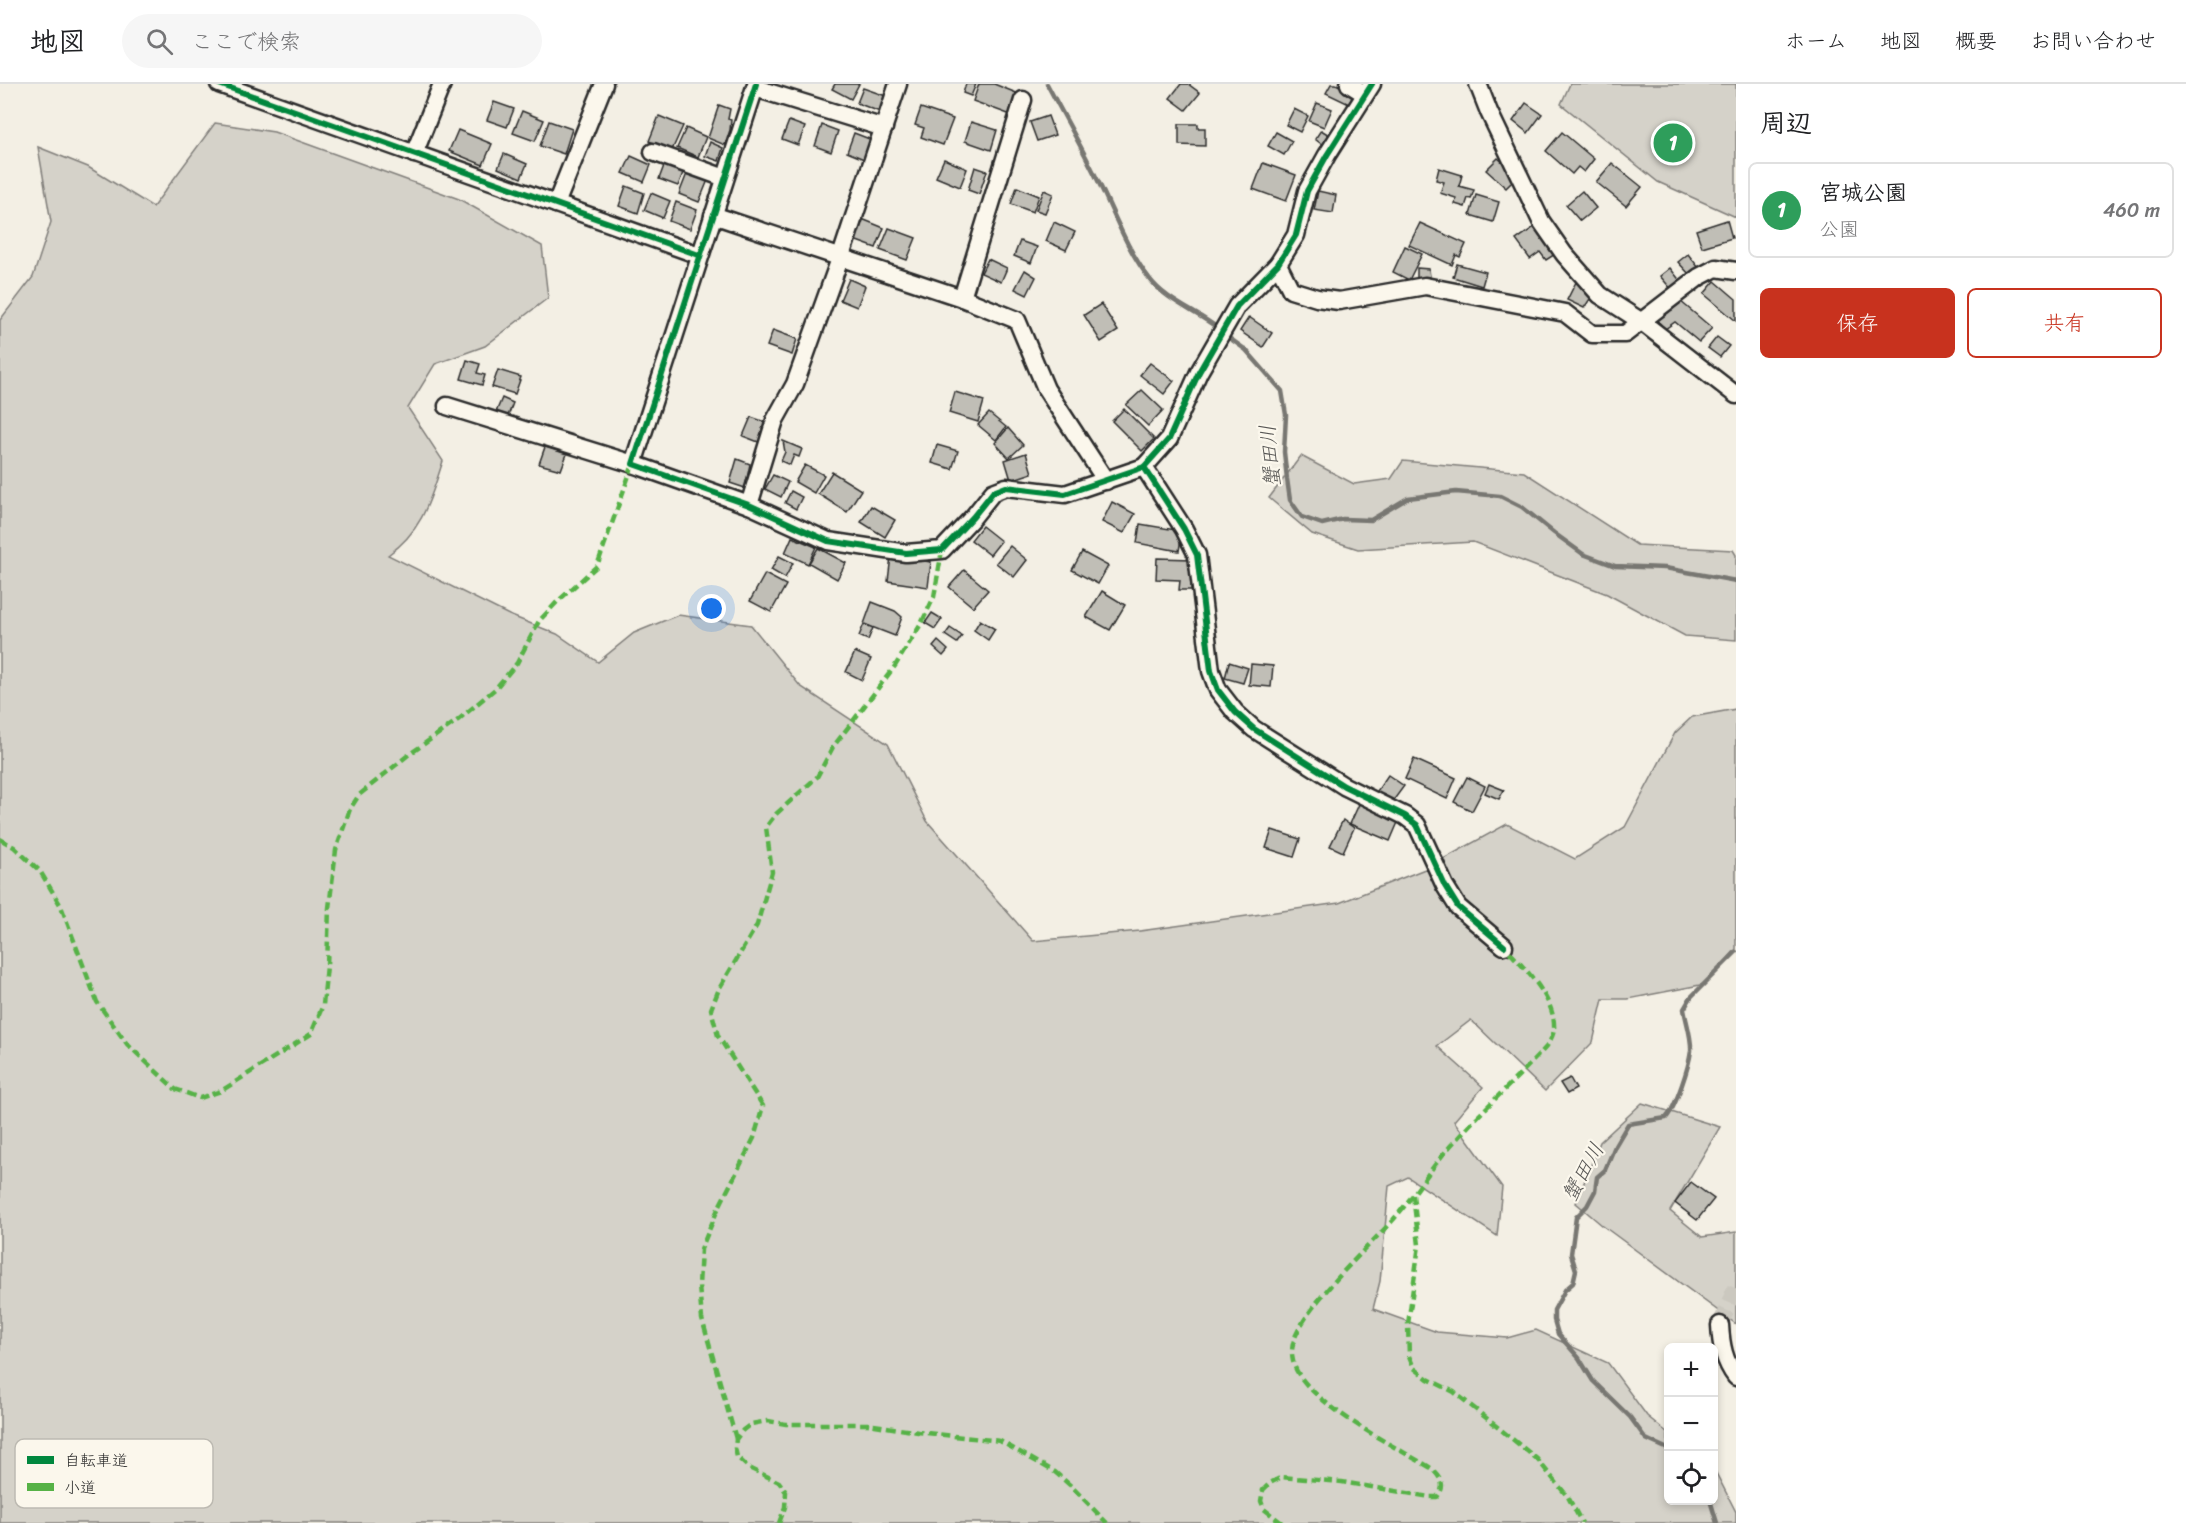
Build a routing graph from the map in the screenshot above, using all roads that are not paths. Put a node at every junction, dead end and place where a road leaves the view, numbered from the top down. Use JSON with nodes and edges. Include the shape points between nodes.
{"nodes":[{"id":1,"x":219,"y":84,"type":"edge"},
{"id":2,"x":442,"y":84,"type":"edge"},
{"id":3,"x":604,"y":84,"type":"edge"},
{"id":4,"x":898,"y":84,"type":"edge"},
{"id":5,"x":1349,"y":84,"type":"edge"},
{"id":6,"x":1478,"y":84,"type":"edge"},
{"id":7,"x":755,"y":86,"type":"edge"},
{"id":8,"x":1369,"y":89,"type":"edge"},
{"id":9,"x":1023,"y":100,"type":"dead end"},
{"id":10,"x":884,"y":128,"type":"junction"},
{"id":11,"x":654,"y":152,"type":"dead end"},
{"id":12,"x":414,"y":154,"type":"junction"},
{"id":13,"x":725,"y":178,"type":"junction"},
{"id":14,"x":556,"y":204,"type":"junction"},
{"id":15,"x":712,"y":215,"type":"junction"},
{"id":16,"x":699,"y":255,"type":"junction"},
{"id":17,"x":841,"y":256,"type":"junction"},
{"id":18,"x":1278,"y":264,"type":"junction"},
{"id":19,"x":1736,"y":271,"type":"edge"},
{"id":20,"x":962,"y":298,"type":"junction"},
{"id":21,"x":1642,"y":322,"type":"junction"},
{"id":22,"x":1736,"y":395,"type":"edge"},
{"id":23,"x":447,"y":406,"type":"dead end"},
{"id":24,"x":633,"y":464,"type":"junction"},
{"id":25,"x":1144,"y":467,"type":"junction"},
{"id":26,"x":1106,"y":481,"type":"junction"},
{"id":27,"x":749,"y":505,"type":"junction"},
{"id":28,"x":1504,"y":946,"type":"dead end"},
{"id":29,"x":1720,"y":1325,"type":"tunnel mouth"},
{"id":30,"x":1736,"y":1377,"type":"edge"}],
"edges":[{"from":1,"to":12,"type":"street"},
{"from":2,"to":12,"type":"street"},
{"from":3,"to":14,"type":"street"},
{"from":4,"to":10,"type":"street"},
{"from":5,"to":8,"type":"street"},
{"from":6,"to":21,"type":"street","via":[[1541,221],[1600,295]]},
{"from":7,"to":10,"type":"street"},
{"from":7,"to":13,"type":"street"},
{"from":8,"to":18,"type":"street","via":[[1307,191],[1296,235]]},
{"from":9,"to":20,"type":"street"},
{"from":10,"to":17,"type":"street"},
{"from":11,"to":13,"type":"street"},
{"from":12,"to":14,"type":"street"},
{"from":13,"to":15,"type":"street"},
{"from":14,"to":16,"type":"street"},
{"from":15,"to":16,"type":"street"},
{"from":15,"to":17,"type":"street"},
{"from":16,"to":24,"type":"street"},
{"from":17,"to":20,"type":"street"},
{"from":17,"to":27,"type":"street","via":[[795,384],[775,420]]},
{"from":18,"to":21,"type":"street","via":[[1291,290],[1317,298],[1339,301],[1425,286],[1565,313],[1592,334],[1625,333]]},
{"from":18,"to":25,"type":"street","via":[[1237,306],[1199,372],[1169,439]]},
{"from":19,"to":21,"type":"street","via":[[1716,268],[1699,277]]},
{"from":20,"to":26,"type":"street","via":[[1017,320],[1046,388]]},
{"from":21,"to":22,"type":"street"},
{"from":23,"to":24,"type":"street"},
{"from":24,"to":27,"type":"street"},
{"from":25,"to":26,"type":"street"},
{"from":25,"to":28,"type":"street","via":[[1197,555],[1211,671],[1218,690],[1254,729],[1344,786],[1417,825],[1458,907]]},
{"from":26,"to":27,"type":"street","via":[[1065,494],[1006,487],[993,492],[942,550],[906,553],[828,541]]},
{"from":29,"to":30,"type":"street","via":[[1721,1344]]}]}
